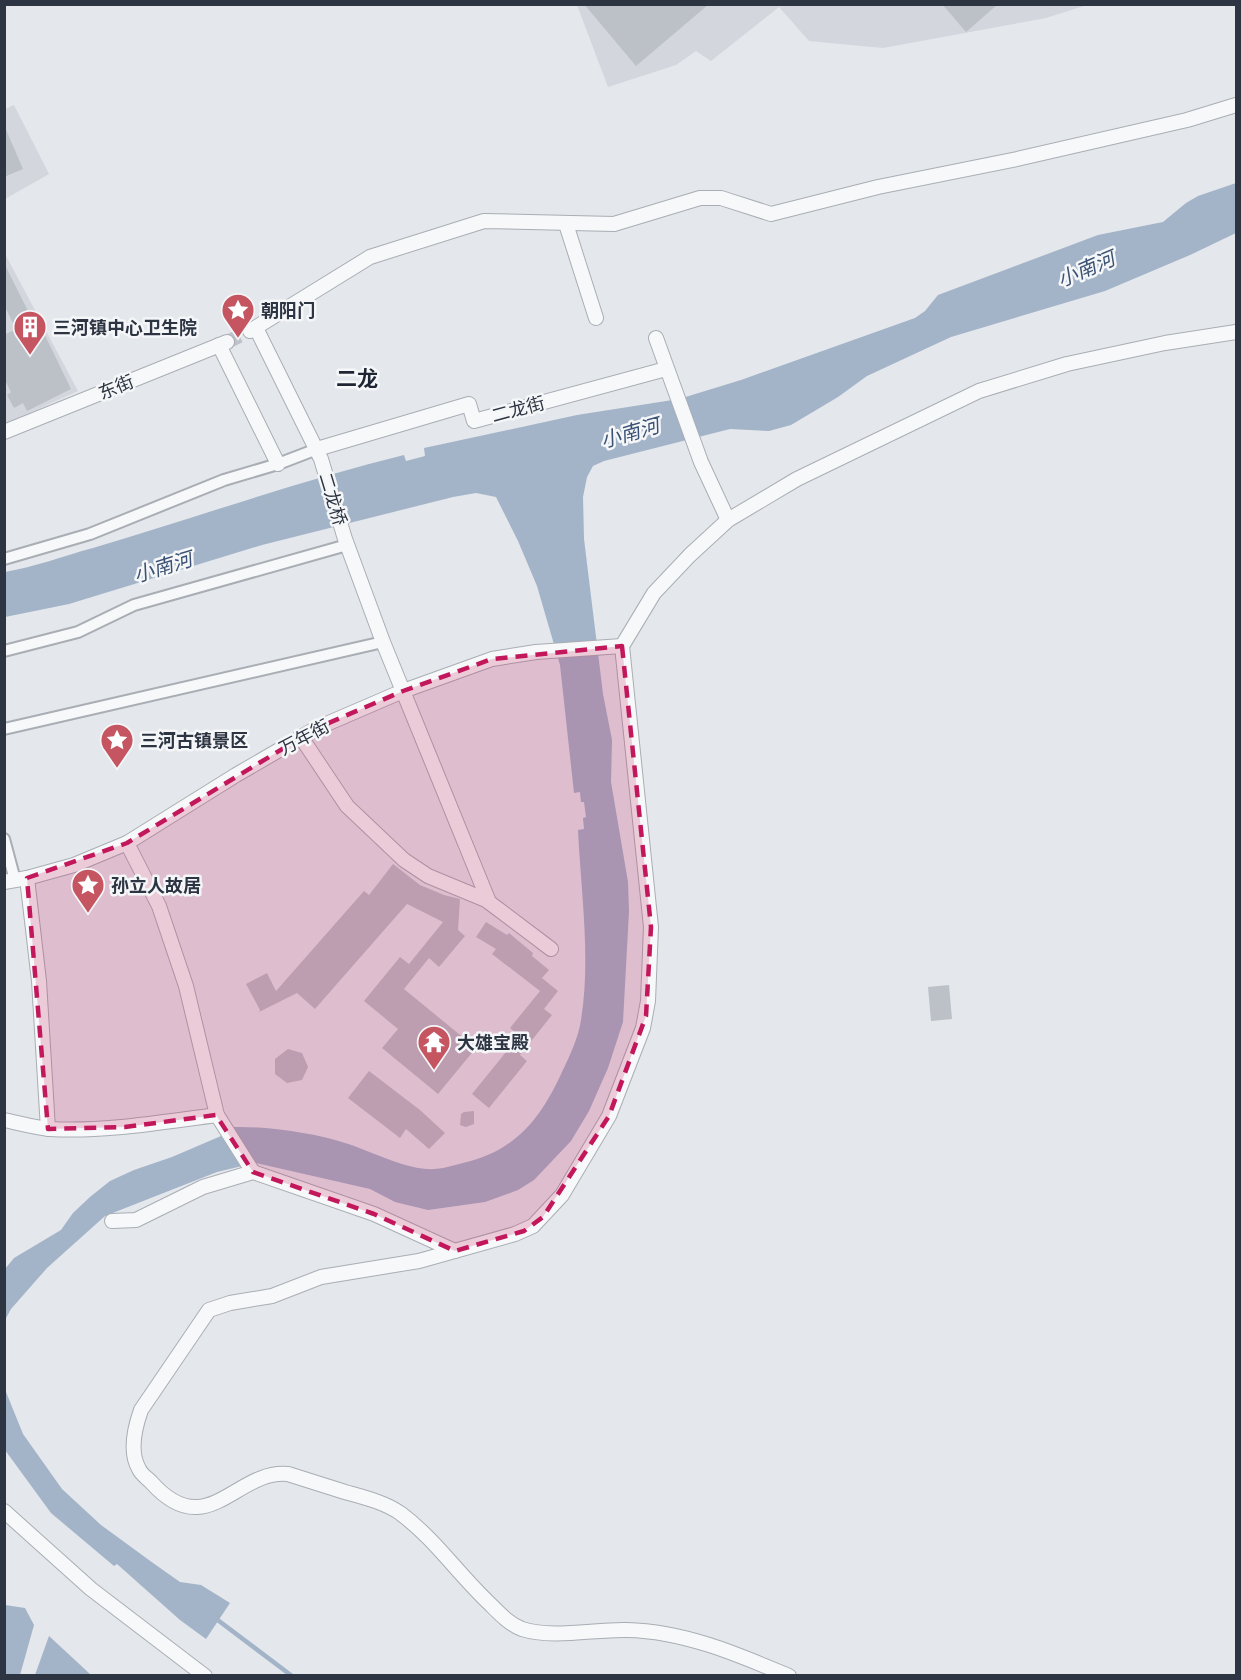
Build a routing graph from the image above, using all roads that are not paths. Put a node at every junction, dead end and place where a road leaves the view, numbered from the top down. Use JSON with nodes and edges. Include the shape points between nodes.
{"nodes":[{"id":1,"x":1236,"y":105,"type":"edge"},
{"id":2,"x":566,"y":224,"type":"junction"},
{"id":3,"x":596,"y":318,"type":"dead end"},
{"id":4,"x":1236,"y":332,"type":"edge"},
{"id":5,"x":656,"y":338,"type":"dead end"},
{"id":6,"x":666,"y":369,"type":"junction"},
{"id":7,"x":4,"y":432,"type":"edge"},
{"id":8,"x":319,"y":454,"type":"junction"},
{"id":9,"x":278,"y":464,"type":"junction"},
{"id":10,"x":728,"y":520,"type":"junction"},
{"id":11,"x":346,"y":542,"type":"junction"},
{"id":12,"x":4,"y":559,"type":"edge"},
{"id":13,"x":383,"y":642,"type":"junction"},
{"id":14,"x":622,"y":646,"type":"junction"},
{"id":15,"x":4,"y":651,"type":"edge"},
{"id":16,"x":403,"y":691,"type":"junction"},
{"id":17,"x":4,"y":729,"type":"edge"},
{"id":18,"x":301,"y":737,"type":"junction"},
{"id":19,"x":4,"y":838,"type":"edge"},
{"id":20,"x":127,"y":843,"type":"junction"},
{"id":21,"x":16,"y":880,"type":"edge"},
{"id":22,"x":489,"y":902,"type":"junction"},
{"id":23,"x":551,"y":949,"type":"dead end"},
{"id":24,"x":219,"y":1118,"type":"junction"},
{"id":25,"x":4,"y":1120,"type":"edge"},
{"id":26,"x":48,"y":1129,"type":"junction"},
{"id":27,"x":253,"y":1172,"type":"junction"},
{"id":28,"x":112,"y":1221,"type":"dead end"},
{"id":29,"x":455,"y":1251,"type":"junction"},
{"id":30,"x":4,"y":1511,"type":"edge"},
{"id":31,"x":204,"y":1676,"type":"edge"},
{"id":32,"x":789,"y":1676,"type":"edge"}],
"edges":[{"from":1,"to":2,"type":"street","via":[[1130,133],[771,214],[721,198],[700,198],[614,224]]},
{"from":2,"to":3,"type":"street"},
{"from":2,"to":8,"type":"street","name":"二龙桥","via":[[484,221],[370,257],[253,330]]},
{"from":4,"to":10,"type":"street","via":[[1067,364],[979,391],[797,478]]},
{"from":5,"to":6,"type":"street"},
{"from":6,"to":8,"type":"street","name":"二龙街","via":[[474,421],[469,404]]},
{"from":6,"to":10,"type":"street"},
{"from":7,"to":9,"type":"street","name":"东街","via":[[223,344]]},
{"from":8,"to":9,"type":"street"},
{"from":8,"to":11,"type":"street","name":"二龙桥"},
{"from":9,"to":12,"type":"street","via":[[224,480],[90,534]]},
{"from":10,"to":14,"type":"street","via":[[654,593]]},
{"from":11,"to":13,"type":"street","name":"二龙桥"},
{"from":11,"to":15,"type":"street","via":[[134,605],[78,632]]},
{"from":13,"to":16,"type":"street","name":"二龙桥"},
{"from":13,"to":17,"type":"street"},
{"from":14,"to":16,"type":"street","name":"万年街","via":[[492,659]]},
{"from":14,"to":29,"type":"street","via":[[651,927],[643,1028],[609,1116],[562,1195],[524,1231]]},
{"from":16,"to":18,"type":"street","name":"万年街"},
{"from":16,"to":22,"type":"street","name":"二龙桥"},
{"from":18,"to":20,"type":"street","name":"万年街"},
{"from":18,"to":22,"type":"street","via":[[342,800],[404,860],[428,876]]},
{"from":19,"to":21,"type":"street"},
{"from":20,"to":21,"type":"street","name":"万年街","via":[[74,865]]},
{"from":20,"to":24,"type":"street","via":[[159,906],[180,966]]},
{"from":21,"to":26,"type":"street","via":[[39,981]]},
{"from":22,"to":23,"type":"street"},
{"from":24,"to":26,"type":"street"},
{"from":24,"to":27,"type":"street"},
{"from":25,"to":26,"type":"street"},
{"from":27,"to":28,"type":"street","via":[[203,1187],[136,1220]]},
{"from":27,"to":29,"type":"street","via":[[375,1214]]},
{"from":29,"to":32,"type":"street","via":[[419,1262],[321,1277],[272,1296],[209,1310],[141,1410],[135,1427],[139,1469],[168,1499],[184,1506],[202,1507],[276,1473],[373,1500],[406,1518],[478,1594],[508,1622],[522,1629],[654,1632],[738,1655]]},
{"from":30,"to":31,"type":"street","via":[[91,1589]]}]}
